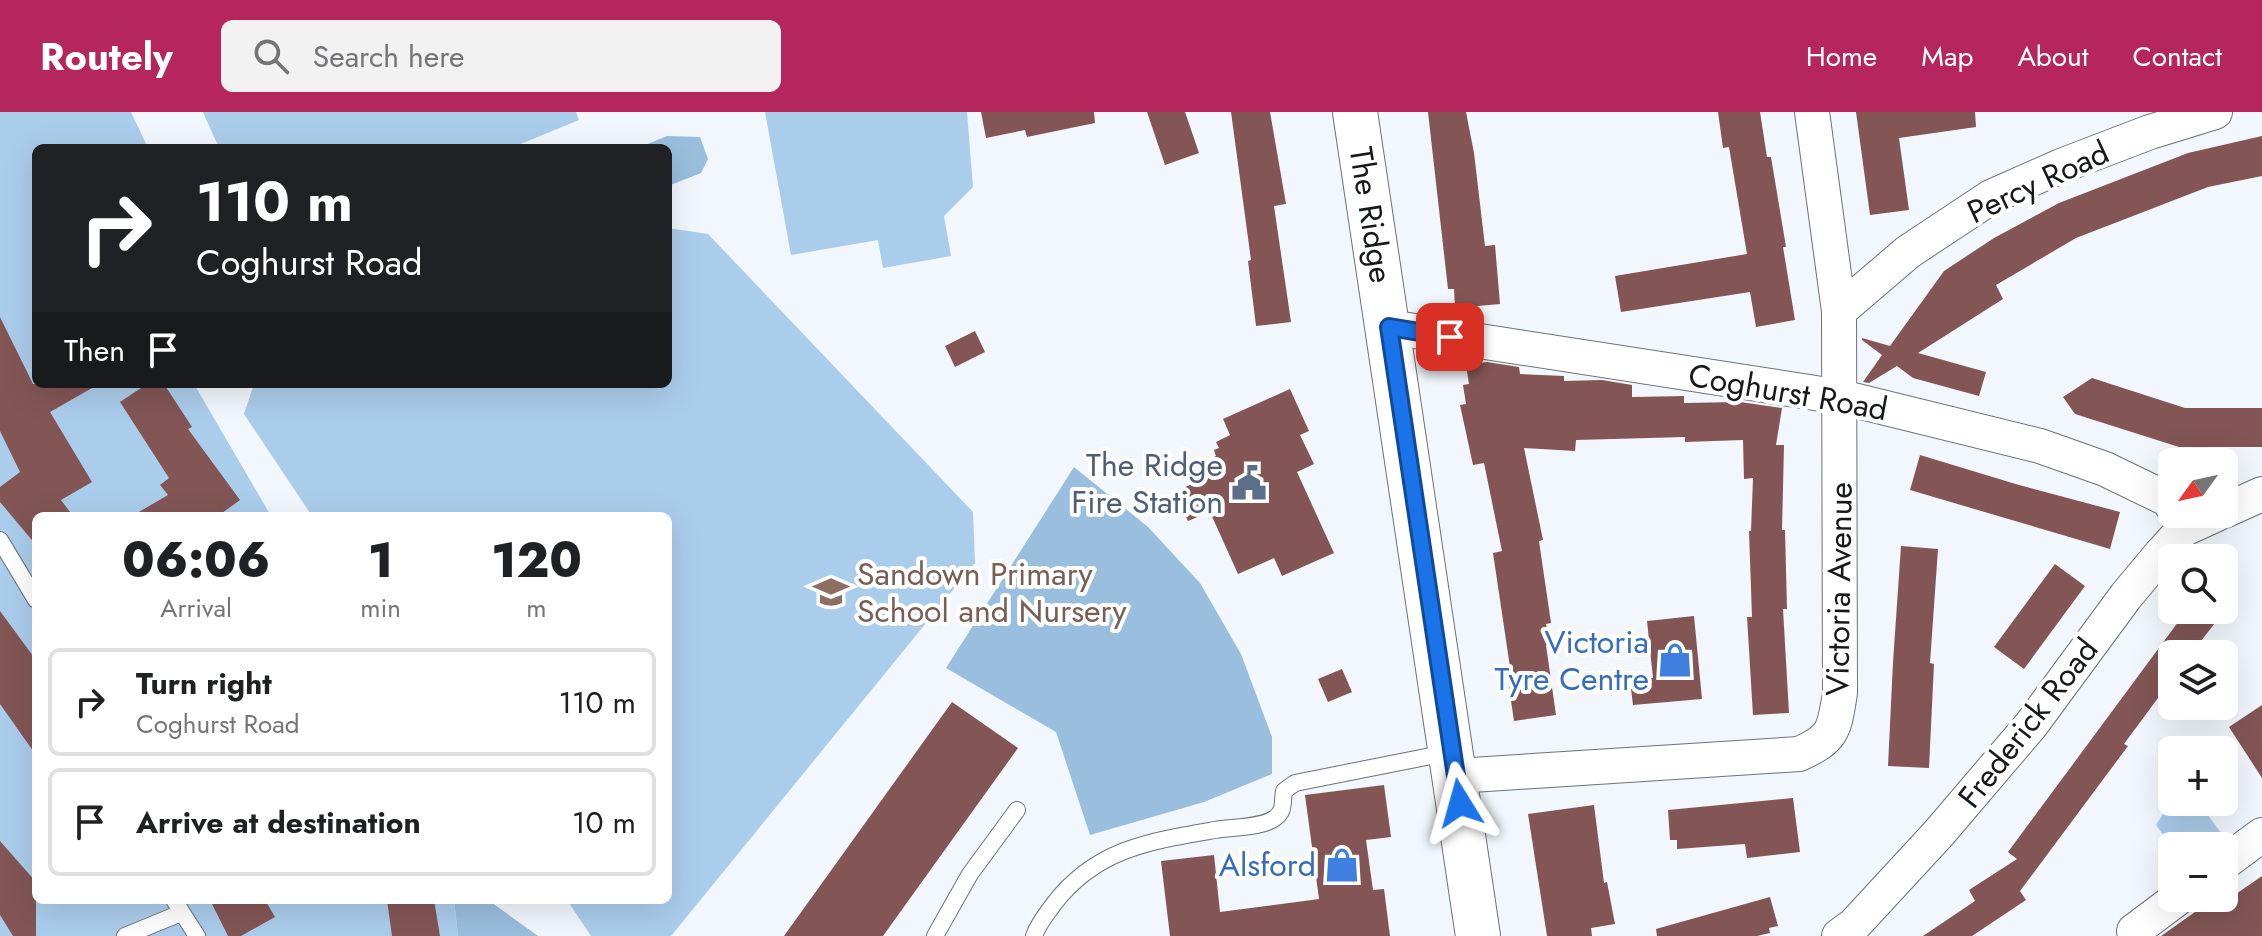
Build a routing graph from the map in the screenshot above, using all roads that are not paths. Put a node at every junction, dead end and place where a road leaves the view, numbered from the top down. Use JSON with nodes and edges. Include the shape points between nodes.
{"nodes":[{"id":1,"x":1355,"y":112,"type":"edge"},
{"id":2,"x":1812,"y":112,"type":"edge"},
{"id":3,"x":2215,"y":112,"type":"edge"},
{"id":4,"x":1839,"y":311,"type":"junction"},
{"id":5,"x":1389,"y":327,"type":"junction"},
{"id":6,"x":1841,"y":397,"type":"junction"},
{"id":7,"x":2262,"y":494,"type":"edge"},
{"id":8,"x":2158,"y":495,"type":"edge"},
{"id":9,"x":2238,"y":505,"type":"edge"},
{"id":10,"x":2169,"y":528,"type":"edge"},
{"id":11,"x":0,"y":540,"type":"edge"},
{"id":12,"x":32,"y":593,"type":"edge"},
{"id":13,"x":1454,"y":764,"type":"junction"},
{"id":14,"x":1017,"y":810,"type":"dead end"},
{"id":15,"x":2262,"y":835,"type":"edge"},
{"id":16,"x":2238,"y":853,"type":"edge"},
{"id":17,"x":178,"y":907,"type":"edge"},
{"id":18,"x":2159,"y":912,"type":"edge"},
{"id":19,"x":125,"y":936,"type":"edge"},
{"id":20,"x":197,"y":936,"type":"edge"},
{"id":21,"x":935,"y":936,"type":"edge"},
{"id":22,"x":1034,"y":936,"type":"edge"},
{"id":23,"x":1478,"y":936,"type":"edge"},
{"id":24,"x":1839,"y":936,"type":"edge"},
{"id":25,"x":2137,"y":936,"type":"edge"}],
"edges":[{"from":1,"to":5,"type":"main road","name":"The Ridge"},
{"from":2,"to":4,"type":"street","name":"Victoria Avenue"},
{"from":3,"to":4,"type":"street","name":"Percy Road","via":[[2150,132],[1991,197],[1908,252]]},
{"from":4,"to":6,"type":"street","name":"Victoria Avenue"},
{"from":5,"to":6,"type":"street","name":"Coghurst Road"},
{"from":5,"to":13,"type":"main road","name":"The Ridge"},
{"from":6,"to":8,"type":"street","name":"Coghurst Road","via":[[2040,446]]},
{"from":6,"to":13,"type":"street","name":"Victoria Avenue","via":[[1840,693],[1835,727],[1820,744],[1799,754]]},
{"from":7,"to":9,"type":"street"},
{"from":10,"to":24,"type":"street","name":"Frederick Road","via":[[2031,725],[1939,833]]},
{"from":11,"to":12,"type":"lane"},
{"from":13,"to":22,"type":"lane","via":[[1295,783],[1284,791],[1282,811],[1266,823],[1159,841],[1108,857],[1062,893]]},
{"from":13,"to":23,"type":"main road","name":"The Ridge"},
{"from":14,"to":21,"type":"lane","via":[[970,874]]},
{"from":15,"to":16,"type":"street"},
{"from":17,"to":19,"type":"lane"},
{"from":17,"to":20,"type":"lane"},
{"from":18,"to":25,"type":"street","via":[[2134,931]]}]}
